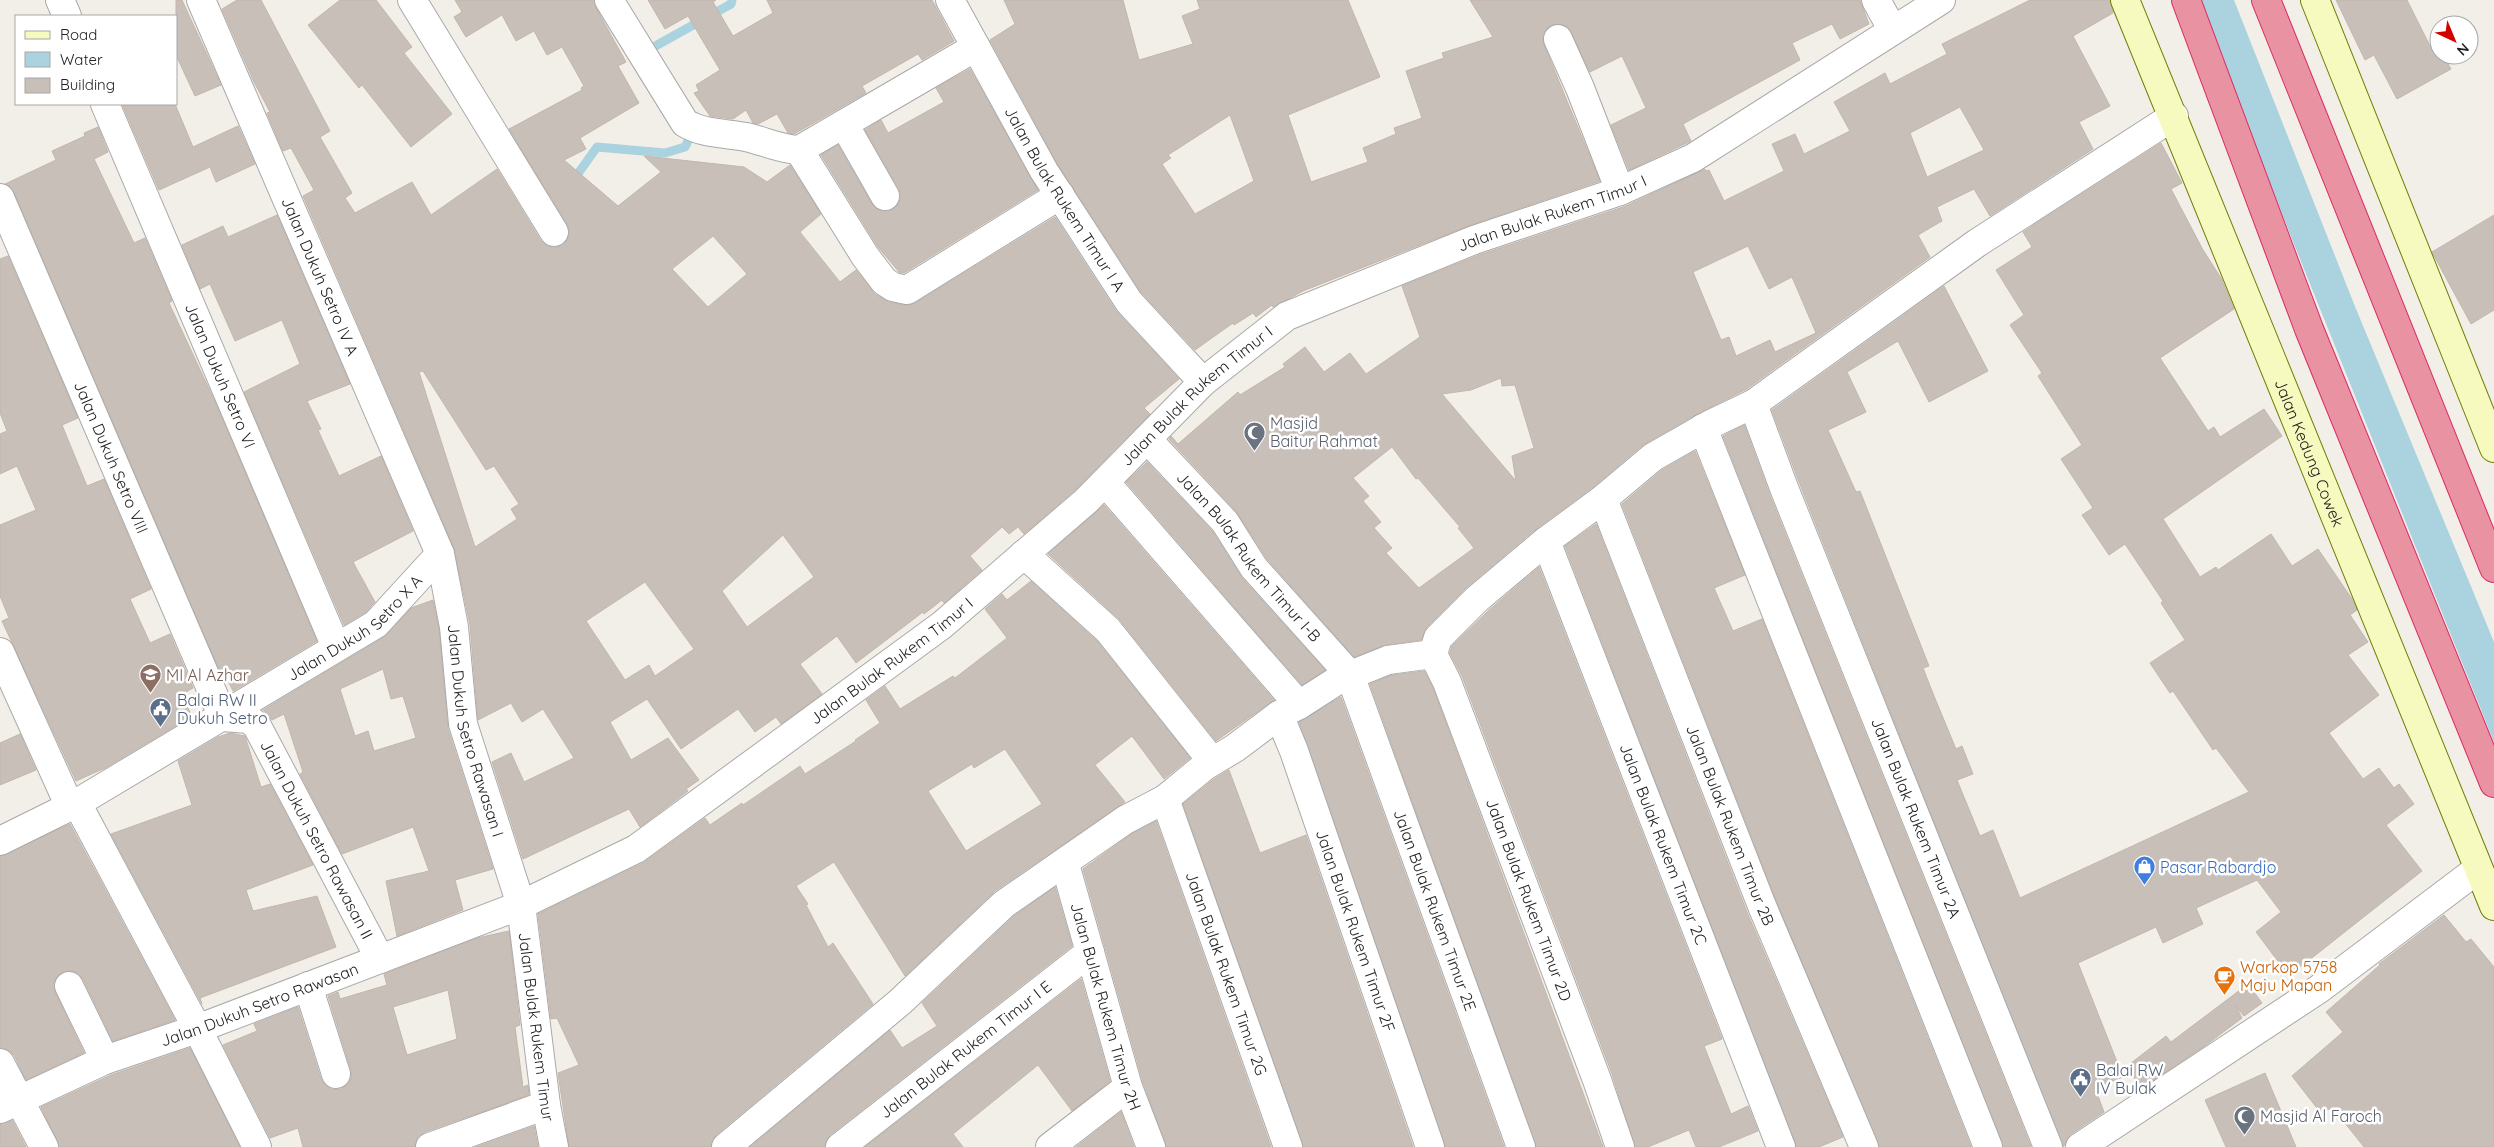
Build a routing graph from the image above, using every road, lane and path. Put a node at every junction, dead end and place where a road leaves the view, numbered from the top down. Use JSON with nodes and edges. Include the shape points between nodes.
{"nodes":[{"id":1,"x":60,"y":0,"type":"edge"},
{"id":2,"x":201,"y":0,"type":"edge"},
{"id":3,"x":412,"y":0,"type":"edge"},
{"id":4,"x":609,"y":0,"type":"edge"},
{"id":5,"x":950,"y":0,"type":"edge"},
{"id":6,"x":1876,"y":0,"type":"edge"},
{"id":7,"x":1941,"y":0,"type":"edge"},
{"id":8,"x":2124,"y":0,"type":"edge"},
{"id":9,"x":2186,"y":0,"type":"edge"},
{"id":10,"x":2266,"y":0,"type":"edge"},
{"id":11,"x":2315,"y":0,"type":"edge"},
{"id":12,"x":67,"y":15,"type":"edge"},
{"id":13,"x":1892,"y":30,"type":"junction"},
{"id":14,"x":1558,"y":39,"type":"dead end"},
{"id":15,"x":976,"y":47,"type":"junction"},
{"id":16,"x":105,"y":105,"type":"edge"},
{"id":17,"x":2174,"y":116,"type":"junction"},
{"id":18,"x":844,"y":124,"type":"junction"},
{"id":19,"x":799,"y":150,"type":"junction"},
{"id":20,"x":1620,"y":191,"type":"junction"},
{"id":21,"x":1060,"y":195,"type":"junction"},
{"id":22,"x":885,"y":196,"type":"dead end"},
{"id":23,"x":0,"y":198,"type":"edge"},
{"id":24,"x":554,"y":232,"type":"dead end"},
{"id":25,"x":1203,"y":382,"type":"junction"},
{"id":26,"x":1753,"y":404,"type":"junction"},
{"id":27,"x":1703,"y":428,"type":"junction"},
{"id":28,"x":1147,"y":438,"type":"junction"},
{"id":29,"x":2494,"y":448,"type":"edge"},
{"id":30,"x":1105,"y":482,"type":"junction"},
{"id":31,"x":1602,"y":499,"type":"junction"},
{"id":32,"x":1546,"y":541,"type":"junction"},
{"id":33,"x":440,"y":554,"type":"junction"},
{"id":34,"x":1024,"y":554,"type":"junction"},
{"id":35,"x":2494,"y":568,"type":"edge"},
{"id":36,"x":336,"y":647,"type":"junction"},
{"id":37,"x":0,"y":652,"type":"edge"},
{"id":38,"x":1433,"y":654,"type":"junction"},
{"id":39,"x":1350,"y":675,"type":"junction"},
{"id":40,"x":1289,"y":710,"type":"junction"},
{"id":41,"x":223,"y":716,"type":"junction"},
{"id":42,"x":1212,"y":761,"type":"junction"},
{"id":43,"x":2494,"y":783,"type":"edge"},
{"id":44,"x":1165,"y":799,"type":"junction"},
{"id":45,"x":73,"y":805,"type":"junction"},
{"id":46,"x":0,"y":841,"type":"edge"},
{"id":47,"x":1065,"y":864,"type":"junction"},
{"id":48,"x":2478,"y":869,"type":"junction"},
{"id":49,"x":521,"y":905,"type":"junction"},
{"id":50,"x":2494,"y":906,"type":"edge"},
{"id":51,"x":1090,"y":952,"type":"junction"},
{"id":52,"x":380,"y":959,"type":"junction"},
{"id":53,"x":69,"y":986,"type":"dead end"},
{"id":54,"x":308,"y":986,"type":"junction"},
{"id":55,"x":197,"y":1028,"type":"junction"},
{"id":56,"x":105,"y":1060,"type":"junction"},
{"id":57,"x":0,"y":1063,"type":"edge"},
{"id":58,"x":336,"y":1074,"type":"dead end"},
{"id":59,"x":1128,"y":1087,"type":"junction"},
{"id":60,"x":10,"y":1104,"type":"edge"},
{"id":61,"x":546,"y":1105,"type":"junction"},
{"id":62,"x":44,"y":1147,"type":"edge"},
{"id":63,"x":257,"y":1147,"type":"edge"},
{"id":64,"x":430,"y":1147,"type":"edge"},
{"id":65,"x":554,"y":1147,"type":"edge"},
{"id":66,"x":726,"y":1147,"type":"edge"},
{"id":67,"x":840,"y":1147,"type":"edge"},
{"id":68,"x":1050,"y":1147,"type":"edge"},
{"id":69,"x":1151,"y":1147,"type":"edge"},
{"id":70,"x":1288,"y":1147,"type":"edge"},
{"id":71,"x":1430,"y":1147,"type":"edge"},
{"id":72,"x":1520,"y":1147,"type":"edge"},
{"id":73,"x":1620,"y":1147,"type":"edge"},
{"id":74,"x":1781,"y":1147,"type":"edge"},
{"id":75,"x":1864,"y":1147,"type":"edge"},
{"id":76,"x":1988,"y":1147,"type":"edge"},
{"id":77,"x":2048,"y":1147,"type":"edge"},
{"id":78,"x":2080,"y":1147,"type":"edge"}],
"edges":[{"from":1,"to":12,"type":"street"},
{"from":2,"to":33,"type":"street","name":"Jalan Dukuh Setro IV A"},
{"from":3,"to":24,"type":"street"},
{"from":4,"to":19,"type":"street","via":[[685,123],[698,129]]},
{"from":5,"to":15,"type":"street","name":"Jalan Bulak Rukem Timur I A"},
{"from":6,"to":13,"type":"street"},
{"from":7,"to":13,"type":"street","name":"Jalan Bulak Rukem Timur I"},
{"from":8,"to":17,"type":"main road","name":"Jalan Kedung Cowek"},
{"from":9,"to":43,"type":"highway","via":[[2309,329]]},
{"from":10,"to":35,"type":"highway"},
{"from":11,"to":29,"type":"main road"},
{"from":13,"to":20,"type":"street","name":"Jalan Bulak Rukem Timur I","via":[[1693,158]]},
{"from":14,"to":20,"type":"street"},
{"from":15,"to":18,"type":"street"},
{"from":15,"to":21,"type":"street","name":"Jalan Bulak Rukem Timur I A"},
{"from":16,"to":36,"type":"street","name":"Jalan Dukuh Setro VI"},
{"from":17,"to":26,"type":"street","via":[[1976,243]]},
{"from":17,"to":48,"type":"main road","name":"Jalan Kedung Cowek"},
{"from":18,"to":19,"type":"street"},
{"from":18,"to":22,"type":"street"},
{"from":19,"to":21,"type":"street","via":[[879,275],[901,290],[907,290]]},
{"from":20,"to":25,"type":"street","name":"Jalan Bulak Rukem Timur I","via":[[1474,240],[1287,316]]},
{"from":21,"to":25,"type":"street","name":"Jalan Bulak Rukem Timur I A","via":[[1129,302]]},
{"from":23,"to":41,"type":"street","name":"Jalan Dukuh Setro VIII"},
{"from":25,"to":28,"type":"street","name":"Jalan Bulak Rukem Timur I"},
{"from":26,"to":27,"type":"street"},
{"from":26,"to":77,"type":"street","name":"Jalan Bulak Rukem Timur 2A"},
{"from":27,"to":31,"type":"street","via":[[1653,457]]},
{"from":27,"to":76,"type":"street"},
{"from":28,"to":30,"type":"street","name":"Jalan Bulak Rukem Timur I"},
{"from":28,"to":39,"type":"street","name":"Jalan Bulak Rukem Timur I-B","via":[[1224,522],[1254,568]]},
{"from":30,"to":34,"type":"street","name":"Jalan Bulak Rukem Timur I"},
{"from":30,"to":40,"type":"street","name":"Jalan Bulak Rukem Timur 2F"},
{"from":31,"to":32,"type":"street"},
{"from":31,"to":75,"type":"street","name":"Jalan Bulak Rukem Timur 2B","via":[[1762,906]]},
{"from":32,"to":38,"type":"street","via":[[1448,626],[1438,638]]},
{"from":32,"to":74,"type":"street","name":"Jalan Bulak Rukem Timur 2C"},
{"from":33,"to":36,"type":"street","name":"Jalan Dukuh Setro X A","via":[[376,624]]},
{"from":33,"to":49,"type":"street","name":"Jalan Dukuh Setro Rawasan I","via":[[454,627],[463,724]]},
{"from":34,"to":42,"type":"street","via":[[1108,630]]},
{"from":34,"to":49,"type":"street","name":"Jalan Bulak Rukem Timur I","via":[[942,625],[636,849]]},
{"from":36,"to":41,"type":"street","name":"Jalan Dukuh Setro X A"},
{"from":37,"to":45,"type":"street"},
{"from":38,"to":39,"type":"street","via":[[1388,660]]},
{"from":38,"to":73,"type":"street","name":"Jalan Bulak Rukem Timur 2D","via":[[1448,682]]},
{"from":39,"to":40,"type":"street"},
{"from":39,"to":72,"type":"street","name":"Jalan Bulak Rukem Timur 2E"},
{"from":40,"to":42,"type":"street"},
{"from":40,"to":71,"type":"street","name":"Jalan Bulak Rukem Timur 2F","via":[[1294,751]]},
{"from":41,"to":45,"type":"street","name":"Jalan Dukuh Setro X A"},
{"from":41,"to":52,"type":"street","name":"Jalan Dukuh Setro Rawasan II","via":[[249,719],[257,726]]},
{"from":42,"to":44,"type":"street"},
{"from":44,"to":47,"type":"street","via":[[1126,820]]},
{"from":44,"to":70,"type":"street","name":"Jalan Bulak Rukem Timur 2G"},
{"from":45,"to":46,"type":"street","name":"Jalan Dukuh Setro X A"},
{"from":45,"to":55,"type":"street"},
{"from":47,"to":51,"type":"street","name":"Jalan Bulak Rukem Timur 2H"},
{"from":47,"to":66,"type":"street","via":[[1004,904],[900,1002]]},
{"from":48,"to":50,"type":"main road","name":"Jalan Kedung Cowek"},
{"from":48,"to":78,"type":"street","via":[[2319,989]]},
{"from":49,"to":52,"type":"street","name":"Jalan Dukuh Setro Rawasan"},
{"from":49,"to":61,"type":"street","name":"Jalan Bulak Rukem Timur"},
{"from":51,"to":59,"type":"street","name":"Jalan Bulak Rukem Timur 2H"},
{"from":51,"to":67,"type":"street","name":"Jalan Bulak Rukem Timur I E"},
{"from":52,"to":54,"type":"street","name":"Jalan Dukuh Setro Rawasan"},
{"from":53,"to":56,"type":"street"},
{"from":54,"to":55,"type":"street","name":"Jalan Dukuh Setro Rawasan"},
{"from":54,"to":58,"type":"street"},
{"from":55,"to":56,"type":"street","name":"Jalan Dukuh Setro Rawasan"},
{"from":55,"to":63,"type":"street"},
{"from":56,"to":60,"type":"street","name":"Jalan Dukuh Setro Rawasan"},
{"from":57,"to":60,"type":"street"},
{"from":59,"to":68,"type":"street"},
{"from":59,"to":69,"type":"street","name":"Jalan Bulak Rukem Timur 2H"},
{"from":60,"to":62,"type":"street"},
{"from":61,"to":64,"type":"street"},
{"from":61,"to":65,"type":"street","name":"Jalan Bulak Rukem Timur"}]}
